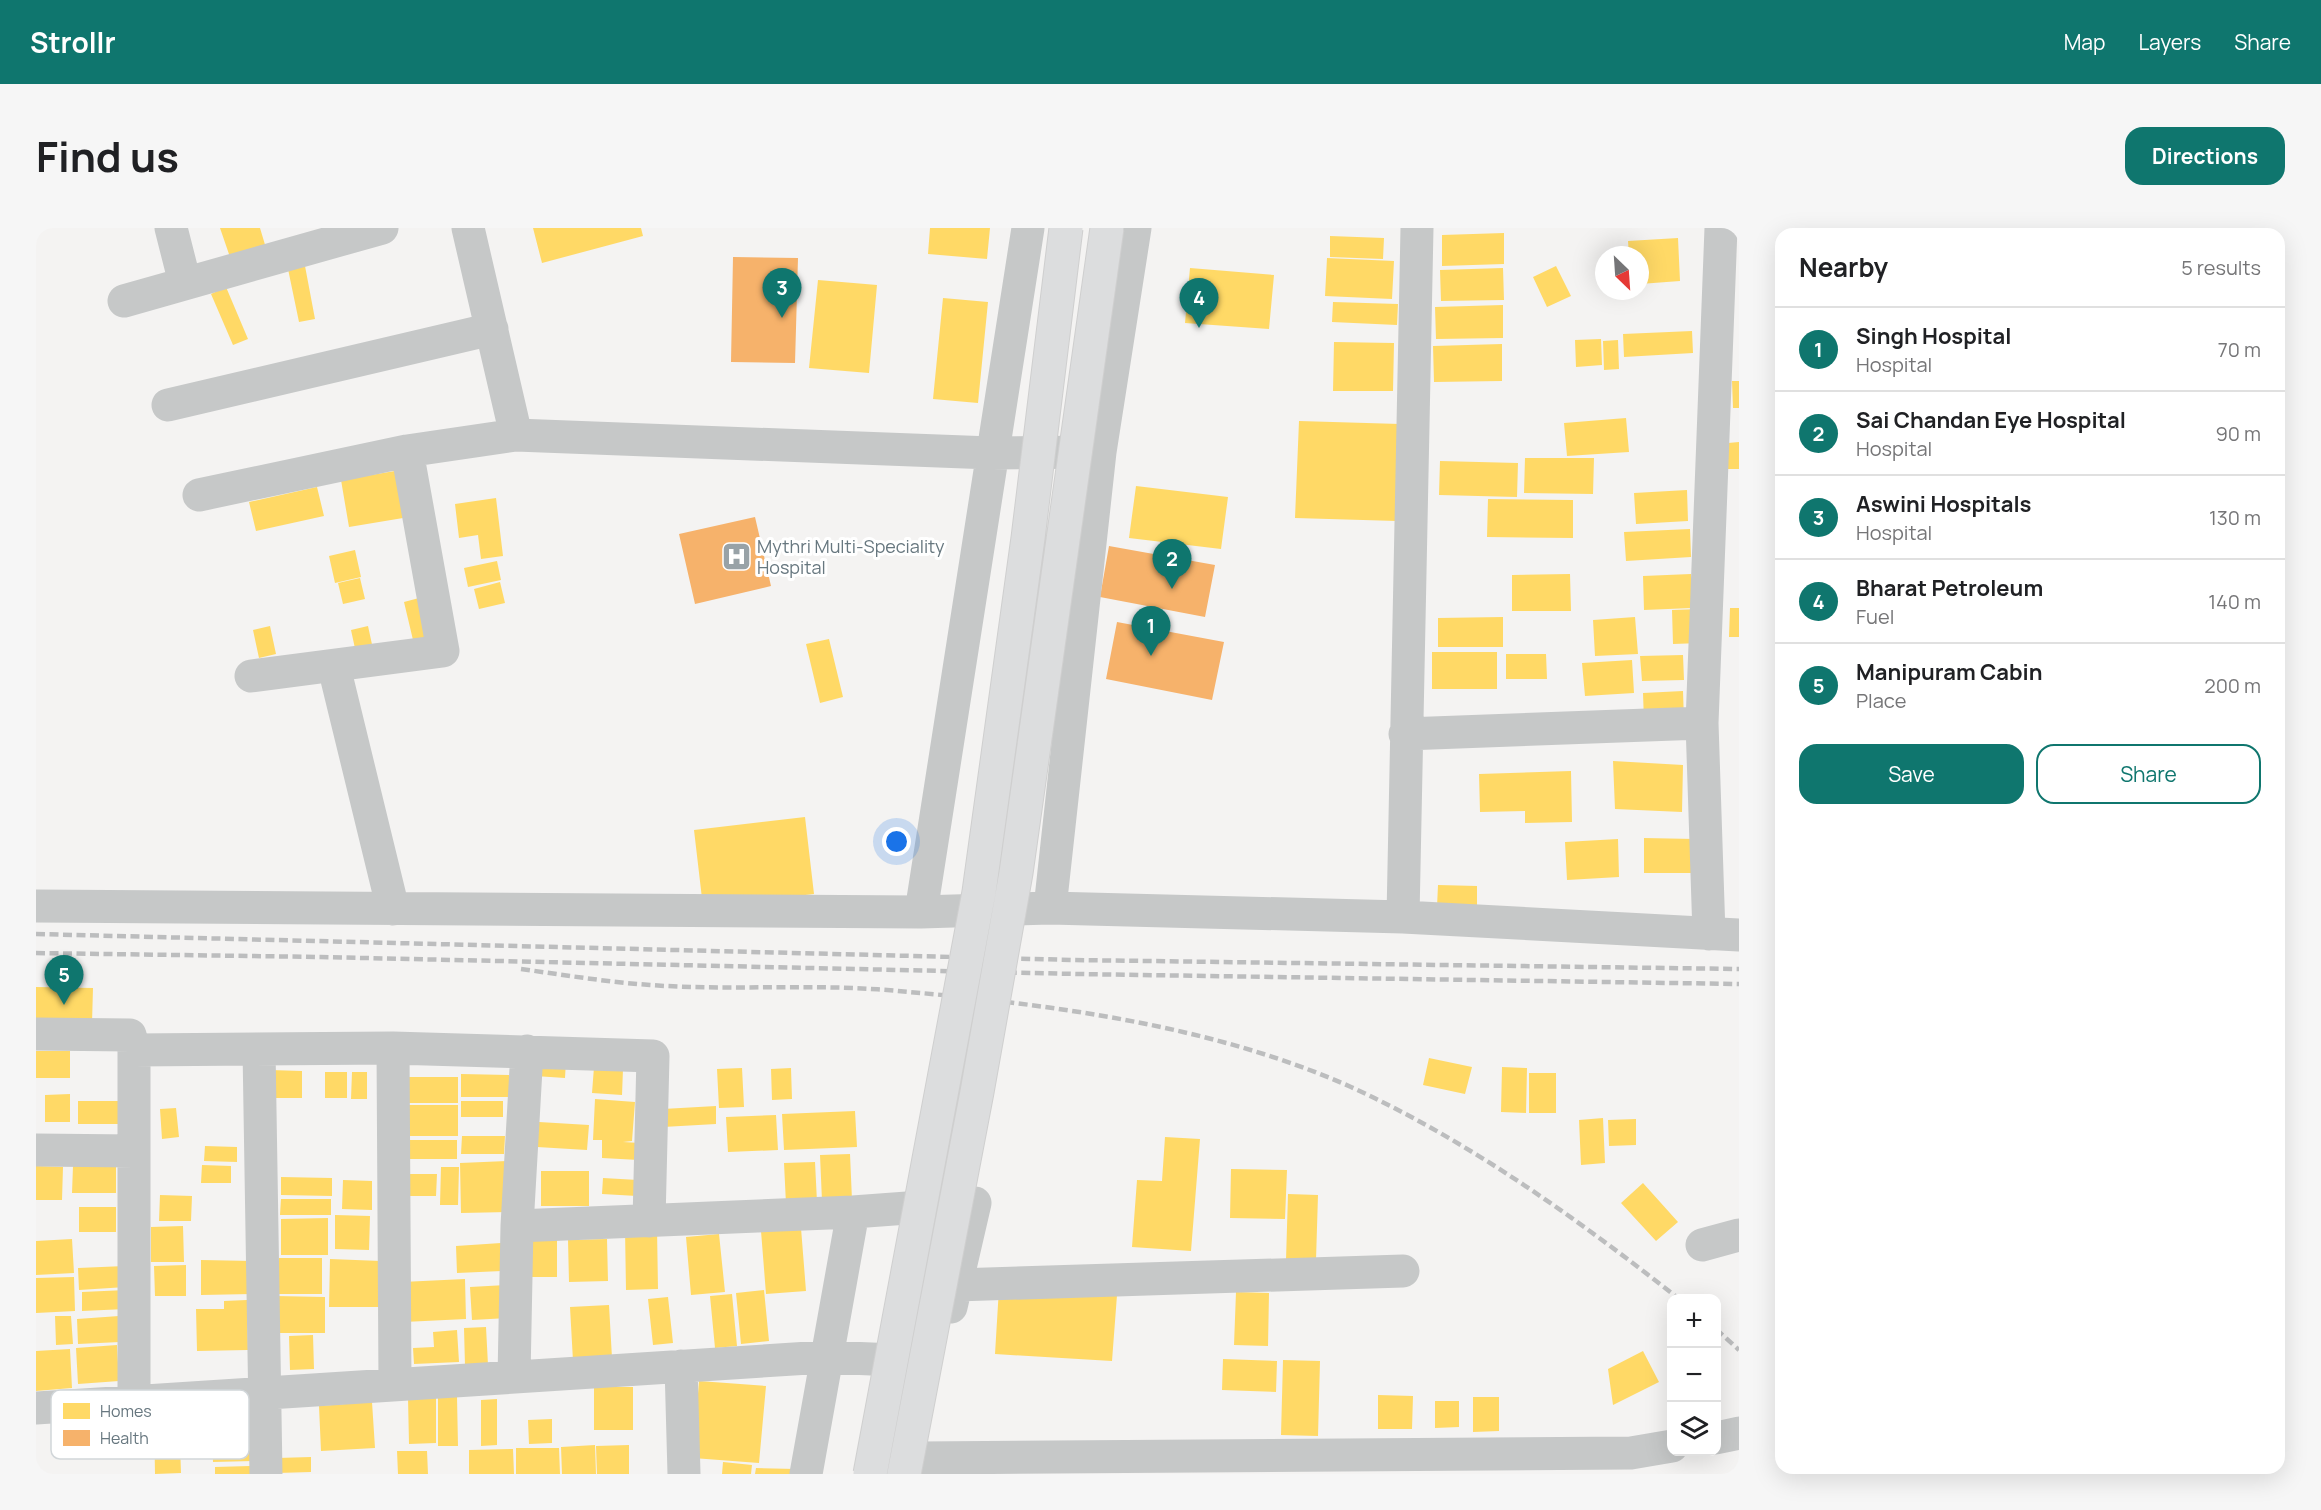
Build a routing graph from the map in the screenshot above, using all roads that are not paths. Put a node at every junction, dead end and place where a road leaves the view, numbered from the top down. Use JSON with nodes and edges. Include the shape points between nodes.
{"nodes":[{"id":1,"x":171,"y":228,"type":"edge"},
{"id":2,"x":382,"y":228,"type":"edge"},
{"id":3,"x":468,"y":228,"type":"edge"},
{"id":4,"x":1028,"y":228,"type":"edge"},
{"id":5,"x":1066,"y":228,"type":"edge"},
{"id":6,"x":1107,"y":228,"type":"edge"},
{"id":7,"x":1135,"y":228,"type":"edge"},
{"id":8,"x":1418,"y":228,"type":"edge"},
{"id":9,"x":1721,"y":228,"type":"edge"},
{"id":10,"x":185,"y":284,"type":"junction"},
{"id":11,"x":124,"y":301,"type":"dead end"},
{"id":12,"x":492,"y":329,"type":"junction"},
{"id":13,"x":168,"y":405,"type":"dead end"},
{"id":14,"x":516,"y":435,"type":"junction"},
{"id":15,"x":408,"y":451,"type":"junction"},
{"id":16,"x":1100,"y":452,"type":"junction"},
{"id":17,"x":991,"y":453,"type":"junction"},
{"id":18,"x":199,"y":495,"type":"dead end"},
{"id":19,"x":334,"y":667,"type":"junction"},
{"id":20,"x":251,"y":676,"type":"dead end"},
{"id":21,"x":1702,"y":723,"type":"junction"},
{"id":22,"x":1405,"y":734,"type":"junction"},
{"id":23,"x":36,"y":906,"type":"edge"},
{"id":24,"x":1050,"y":908,"type":"junction"},
{"id":25,"x":393,"y":909,"type":"junction"},
{"id":26,"x":921,"y":912,"type":"junction"},
{"id":27,"x":1403,"y":917,"type":"junction"},
{"id":28,"x":1724,"y":934,"type":"edge"},
{"id":29,"x":36,"y":1034,"type":"edge"},
{"id":30,"x":393,"y":1048,"type":"junction"},
{"id":31,"x":259,"y":1049,"type":"junction"},
{"id":32,"x":134,"y":1050,"type":"junction"},
{"id":33,"x":527,"y":1051,"type":"junction"},
{"id":34,"x":36,"y":1150,"type":"edge"},
{"id":35,"x":134,"y":1151,"type":"junction"},
{"id":36,"x":854,"y":1212,"type":"junction"},
{"id":37,"x":649,"y":1221,"type":"junction"},
{"id":38,"x":517,"y":1226,"type":"junction"},
{"id":39,"x":1739,"y":1235,"type":"edge"},
{"id":40,"x":1702,"y":1245,"type":"dead end"},
{"id":41,"x":1403,"y":1271,"type":"dead end"},
{"id":42,"x":956,"y":1285,"type":"junction"},
{"id":43,"x":825,"y":1357,"type":"junction"},
{"id":44,"x":938,"y":1362,"type":"junction"},
{"id":45,"x":681,"y":1366,"type":"junction"},
{"id":46,"x":514,"y":1377,"type":"junction"},
{"id":47,"x":395,"y":1384,"type":"junction"},
{"id":48,"x":134,"y":1390,"type":"edge"},
{"id":49,"x":265,"y":1393,"type":"junction"},
{"id":50,"x":249,"y":1394,"type":"edge"},
{"id":51,"x":51,"y":1407,"type":"edge"},
{"id":52,"x":36,"y":1408,"type":"edge"},
{"id":53,"x":1739,"y":1433,"type":"edge"},
{"id":54,"x":1721,"y":1437,"type":"edge"},
{"id":55,"x":1667,"y":1448,"type":"edge"},
{"id":56,"x":1635,"y":1464,"type":"edge"},
{"id":57,"x":914,"y":1469,"type":"edge"},
{"id":58,"x":266,"y":1474,"type":"edge"},
{"id":59,"x":684,"y":1474,"type":"edge"},
{"id":60,"x":806,"y":1474,"type":"edge"},
{"id":61,"x":870,"y":1474,"type":"edge"}],
"edges":[{"from":1,"to":10,"type":"street"},
{"from":2,"to":10,"type":"street"},
{"from":3,"to":12,"type":"street"},
{"from":4,"to":17,"type":"street"},
{"from":5,"to":61,"type":"main road","bridge":true,"via":[[979,892]]},
{"from":6,"to":57,"type":"main road","bridge":true,"via":[[1016,873]]},
{"from":7,"to":16,"type":"street"},
{"from":8,"to":22,"type":"street"},
{"from":9,"to":21,"type":"street"},
{"from":10,"to":11,"type":"street"},
{"from":12,"to":13,"type":"street"},
{"from":12,"to":14,"type":"street"},
{"from":14,"to":15,"type":"street"},
{"from":14,"to":17,"type":"street"},
{"from":15,"to":18,"type":"street"},
{"from":15,"to":19,"type":"street","via":[[443,651]]},
{"from":16,"to":17,"type":"street"},
{"from":16,"to":24,"type":"street"},
{"from":17,"to":26,"type":"street"},
{"from":19,"to":20,"type":"street"},
{"from":19,"to":25,"type":"street"},
{"from":21,"to":22,"type":"street"},
{"from":21,"to":28,"type":"street"},
{"from":22,"to":27,"type":"street"},
{"from":23,"to":25,"type":"street"},
{"from":24,"to":26,"type":"street"},
{"from":24,"to":27,"type":"street"},
{"from":25,"to":26,"type":"street"},
{"from":27,"to":28,"type":"street"},
{"from":29,"to":32,"type":"street","via":[[130,1035]]},
{"from":30,"to":31,"type":"street"},
{"from":30,"to":33,"type":"street"},
{"from":30,"to":47,"type":"street"},
{"from":31,"to":32,"type":"street"},
{"from":31,"to":49,"type":"street"},
{"from":32,"to":35,"type":"street"},
{"from":33,"to":37,"type":"street","via":[[653,1056]]},
{"from":33,"to":38,"type":"street"},
{"from":34,"to":35,"type":"street"},
{"from":35,"to":48,"type":"street"},
{"from":36,"to":37,"type":"street"},
{"from":36,"to":42,"type":"street","via":[[975,1203]]},
{"from":36,"to":43,"type":"street"},
{"from":37,"to":38,"type":"street"},
{"from":38,"to":46,"type":"street"},
{"from":39,"to":40,"type":"street"},
{"from":41,"to":42,"type":"street"},
{"from":42,"to":44,"type":"street"},
{"from":43,"to":44,"type":"street"},
{"from":43,"to":45,"type":"street"},
{"from":43,"to":60,"type":"street"},
{"from":44,"to":57,"type":"street"},
{"from":45,"to":46,"type":"street"},
{"from":45,"to":59,"type":"street"},
{"from":46,"to":47,"type":"street"},
{"from":47,"to":49,"type":"street"},
{"from":49,"to":50,"type":"street"},
{"from":49,"to":58,"type":"street"},
{"from":51,"to":52,"type":"street"},
{"from":53,"to":54,"type":"street"},
{"from":55,"to":56,"type":"street"},
{"from":56,"to":57,"type":"street"}]}
